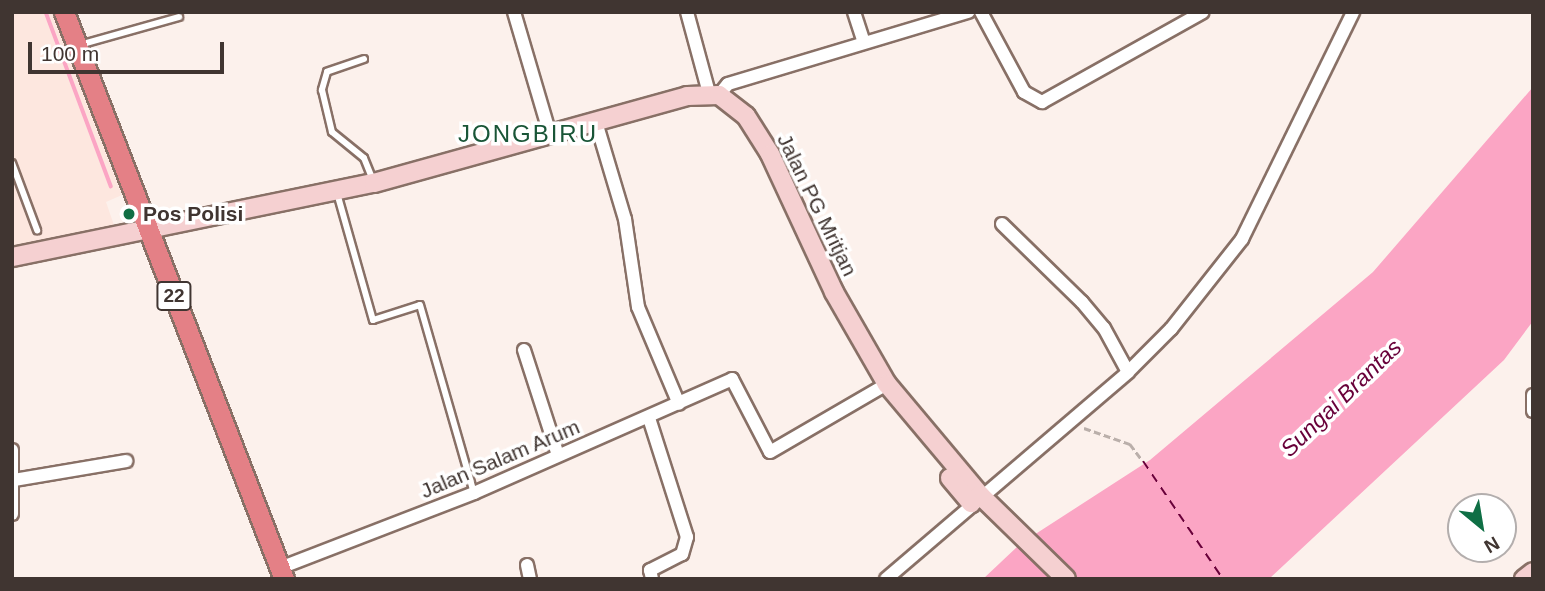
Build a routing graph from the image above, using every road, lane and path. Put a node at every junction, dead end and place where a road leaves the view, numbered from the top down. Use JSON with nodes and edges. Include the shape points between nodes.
{"nodes":[{"id":1,"x":64,"y":12,"type":"edge"},
{"id":2,"x":514,"y":12,"type":"edge"},
{"id":3,"x":687,"y":12,"type":"edge"},
{"id":4,"x":854,"y":12,"type":"edge"},
{"id":5,"x":968,"y":12,"type":"edge"},
{"id":6,"x":981,"y":12,"type":"edge"},
{"id":7,"x":1203,"y":12,"type":"edge"},
{"id":8,"x":1353,"y":12,"type":"edge"},
{"id":9,"x":948,"y":15,"type":"edge"},
{"id":10,"x":179,"y":17,"type":"dead end"},
{"id":11,"x":864,"y":42,"type":"junction"},
{"id":12,"x":77,"y":46,"type":"junction"},
{"id":13,"x":364,"y":59,"type":"dead end"},
{"id":14,"x":714,"y":94,"type":"junction"},
{"id":15,"x":596,"y":122,"type":"junction"},
{"id":16,"x":550,"y":134,"type":"junction"},
{"id":17,"x":12,"y":163,"type":"edge"},
{"id":18,"x":374,"y":183,"type":"junction"},
{"id":19,"x":336,"y":191,"type":"junction"},
{"id":20,"x":1002,"y":224,"type":"dead end"},
{"id":21,"x":147,"y":228,"type":"junction"},
{"id":22,"x":37,"y":230,"type":"dead end"},
{"id":23,"x":12,"y":257,"type":"edge"},
{"id":24,"x":524,"y":351,"type":"dead end"},
{"id":25,"x":1128,"y":372,"type":"junction"},
{"id":26,"x":887,"y":384,"type":"junction"},
{"id":27,"x":1533,"y":395,"type":"edge"},
{"id":28,"x":679,"y":404,"type":"junction"},
{"id":29,"x":1533,"y":411,"type":"edge"},
{"id":30,"x":649,"y":418,"type":"junction"},
{"id":31,"x":1068,"y":422,"type":"junction"},
{"id":32,"x":12,"y":450,"type":"edge"},
{"id":33,"x":558,"y":455,"type":"junction"},
{"id":34,"x":126,"y":461,"type":"dead end"},
{"id":35,"x":1143,"y":461,"type":"dead end"},
{"id":36,"x":14,"y":480,"type":"junction"},
{"id":37,"x":474,"y":492,"type":"junction"},
{"id":38,"x":980,"y":495,"type":"junction"},
{"id":39,"x":12,"y":514,"type":"edge"},
{"id":40,"x":1533,"y":572,"type":"edge"},
{"id":41,"x":282,"y":573,"type":"edge"},
{"id":42,"x":652,"y":579,"type":"edge"},
{"id":43,"x":886,"y":579,"type":"edge"},
{"id":44,"x":1066,"y":579,"type":"edge"},
{"id":45,"x":1524,"y":579,"type":"edge"}],
"edges":[{"from":1,"to":12,"type":"highway","number":"22"},
{"from":2,"to":16,"type":"street"},
{"from":3,"to":14,"type":"street"},
{"from":4,"to":11,"type":"street"},
{"from":5,"to":9,"type":"street"},
{"from":6,"to":7,"type":"street","via":[[1024,92],[1042,102]]},
{"from":8,"to":25,"type":"street","via":[[1242,239],[1171,329]]},
{"from":9,"to":11,"type":"street"},
{"from":10,"to":12,"type":"lane"},
{"from":11,"to":14,"type":"street","via":[[728,84]]},
{"from":12,"to":21,"type":"highway","number":"22"},
{"from":13,"to":18,"type":"lane","via":[[327,72],[322,90],[332,132],[364,158]]},
{"from":14,"to":15,"type":"main road"},
{"from":14,"to":26,"type":"main road","name":"Jalan PG Mritjan","via":[[746,116],[770,154],[834,292]]},
{"from":15,"to":16,"type":"main road"},
{"from":15,"to":28,"type":"street","via":[[625,219],[638,307]]},
{"from":16,"to":18,"type":"main road"},
{"from":17,"to":22,"type":"lane"},
{"from":18,"to":19,"type":"main road"},
{"from":19,"to":21,"type":"main road"},
{"from":19,"to":37,"type":"lane","via":[[373,320],[421,305]]},
{"from":20,"to":25,"type":"street","via":[[1082,302],[1104,328]]},
{"from":21,"to":23,"type":"main road"},
{"from":21,"to":41,"type":"highway","number":"22"},
{"from":24,"to":33,"type":"street"},
{"from":25,"to":31,"type":"street"},
{"from":26,"to":28,"type":"street","name":"Jalan Salam Arum","via":[[770,452],[732,379]]},
{"from":26,"to":38,"type":"main road","name":"Jalan PG Mritjan"},
{"from":27,"to":29,"type":"street"},
{"from":28,"to":30,"type":"street","name":"Jalan Salam Arum"},
{"from":30,"to":33,"type":"street","name":"Jalan Salam Arum"},
{"from":30,"to":42,"type":"street","via":[[687,537],[682,554],[650,570]]},
{"from":31,"to":35,"type":"path","via":[[1130,444]]},
{"from":31,"to":38,"type":"street"},
{"from":32,"to":36,"type":"street"},
{"from":33,"to":37,"type":"street","name":"Jalan Salam Arum"},
{"from":34,"to":36,"type":"street"},
{"from":36,"to":39,"type":"street"},
{"from":37,"to":41,"type":"street","name":"Jalan Salam Arum"},
{"from":38,"to":43,"type":"street"},
{"from":38,"to":44,"type":"main road","name":"Jalan PG Mritjan"},
{"from":40,"to":45,"type":"main road"}]}
